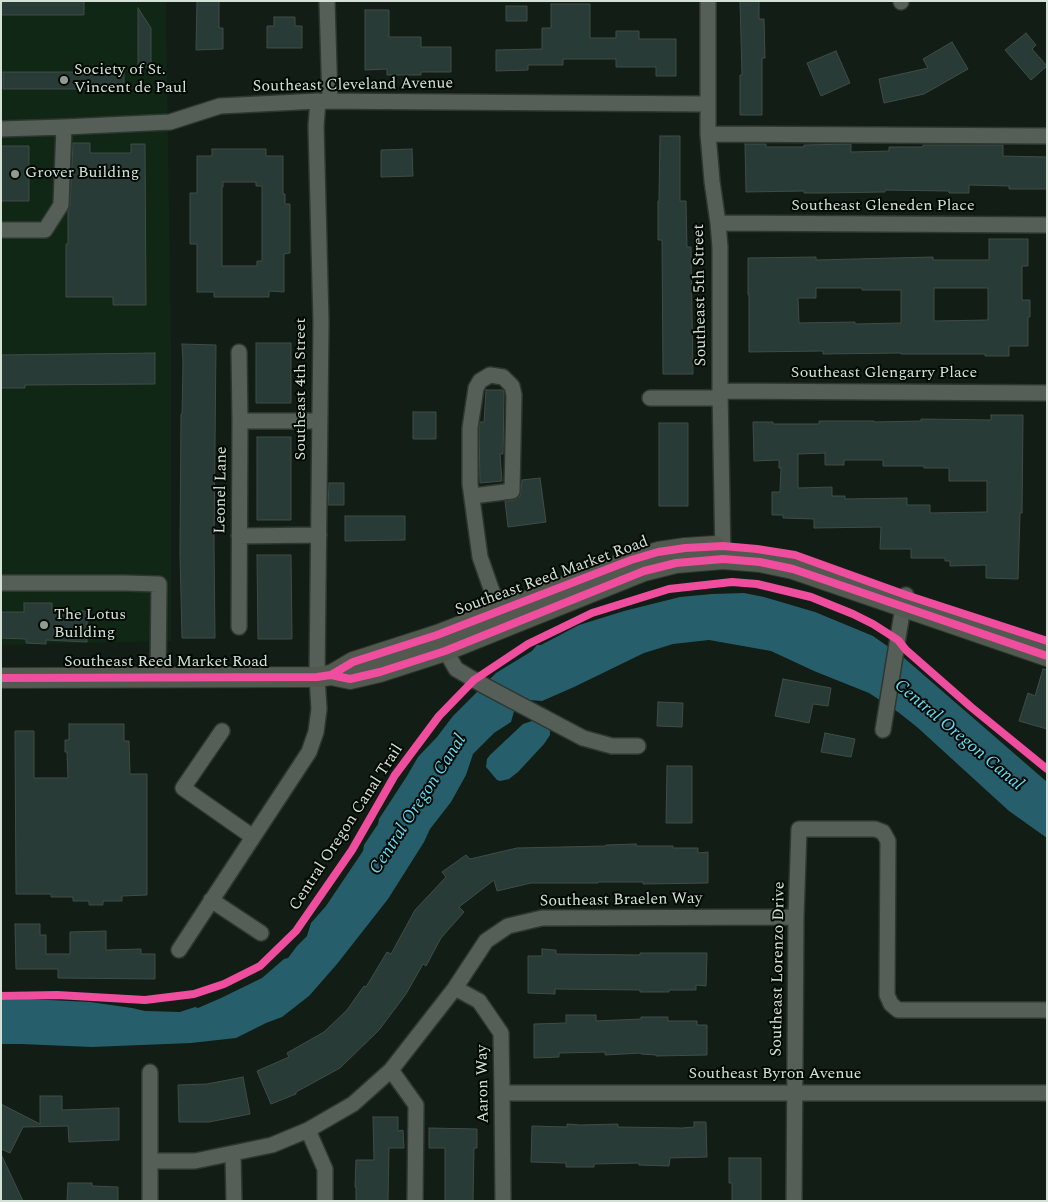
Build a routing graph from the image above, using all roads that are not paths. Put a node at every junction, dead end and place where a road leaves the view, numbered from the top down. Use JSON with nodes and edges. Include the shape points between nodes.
{"nodes":[{"id":1,"x":327,"y":1,"type":"edge"},
{"id":2,"x":708,"y":1,"type":"edge"},
{"id":3,"x":324,"y":101,"type":"junction"},
{"id":4,"x":708,"y":104,"type":"junction"},
{"id":5,"x":64,"y":127,"type":"junction"},
{"id":6,"x":1,"y":128,"type":"edge"},
{"id":7,"x":708,"y":134,"type":"junction"},
{"id":8,"x":1047,"y":136,"type":"edge"},
{"id":9,"x":718,"y":224,"type":"junction"},
{"id":10,"x":1047,"y":225,"type":"edge"},
{"id":11,"x":1,"y":230,"type":"edge"},
{"id":12,"x":239,"y":352,"type":"dead end"},
{"id":13,"x":1047,"y":393,"type":"edge"},
{"id":14,"x":720,"y":394,"type":"junction"},
{"id":15,"x":650,"y":398,"type":"dead end"},
{"id":16,"x":240,"y":421,"type":"junction"},
{"id":17,"x":319,"y":421,"type":"junction"},
{"id":18,"x":473,"y":496,"type":"junction"},
{"id":19,"x":319,"y":535,"type":"junction"},
{"id":20,"x":239,"y":536,"type":"junction"},
{"id":21,"x":723,"y":553,"type":"junction"},
{"id":22,"x":1,"y":583,"type":"edge"},
{"id":23,"x":904,"y":601,"type":"junction"},
{"id":24,"x":501,"y":610,"type":"junction"},
{"id":25,"x":238,"y":627,"type":"dead end"},
{"id":26,"x":441,"y":643,"type":"junction"},
{"id":27,"x":1047,"y":651,"type":"edge"},
{"id":28,"x":324,"y":676,"type":"junction"},
{"id":29,"x":158,"y":677,"type":"junction"},
{"id":30,"x":1,"y":678,"type":"edge"},
{"id":31,"x":883,"y":730,"type":"dead end"},
{"id":32,"x":222,"y":731,"type":"dead end"},
{"id":33,"x":638,"y":746,"type":"dead end"},
{"id":34,"x":253,"y":837,"type":"junction"},
{"id":35,"x":211,"y":900,"type":"junction"},
{"id":36,"x":796,"y":917,"type":"junction"},
{"id":37,"x":261,"y":933,"type":"dead end"},
{"id":38,"x":178,"y":950,"type":"dead end"},
{"id":39,"x":455,"y":988,"type":"junction"},
{"id":40,"x":1047,"y":1010,"type":"edge"},
{"id":41,"x":391,"y":1070,"type":"junction"},
{"id":42,"x":150,"y":1072,"type":"dead end"},
{"id":43,"x":502,"y":1093,"type":"junction"},
{"id":44,"x":795,"y":1093,"type":"junction"},
{"id":45,"x":1047,"y":1093,"type":"edge"},
{"id":46,"x":308,"y":1130,"type":"junction"},
{"id":47,"x":234,"y":1154,"type":"junction"},
{"id":48,"x":150,"y":1161,"type":"junction"},
{"id":49,"x":150,"y":1201,"type":"edge"},
{"id":50,"x":234,"y":1201,"type":"edge"},
{"id":51,"x":325,"y":1201,"type":"edge"},
{"id":52,"x":415,"y":1201,"type":"edge"},
{"id":53,"x":502,"y":1201,"type":"edge"},
{"id":54,"x":794,"y":1201,"type":"edge"}],
"edges":[{"from":1,"to":3,"type":"street","name":"Southeast 4th Street"},
{"from":2,"to":4,"type":"street","name":"Southeast 5th Street"},
{"from":3,"to":4,"type":"street","name":"Southeast Cleveland Avenue"},
{"from":3,"to":5,"type":"street","name":"Southeast Cleveland Avenue","via":[[220,106],[170,122]]},
{"from":3,"to":17,"type":"street","name":"Southeast 4th Street","via":[[316,126]]},
{"from":4,"to":7,"type":"street","name":"Southeast 5th Street"},
{"from":5,"to":6,"type":"street","name":"Southeast Cleveland Avenue"},
{"from":5,"to":11,"type":"street","via":[[61,205],[45,230]]},
{"from":7,"to":8,"type":"street"},
{"from":7,"to":9,"type":"street","name":"Southeast 5th Street"},
{"from":9,"to":10,"type":"street","name":"Southeast Gleneden Place"},
{"from":9,"to":14,"type":"street","name":"Southeast 5th Street"},
{"from":12,"to":16,"type":"street","name":"Leonel Lane"},
{"from":13,"to":14,"type":"street","name":"Southeast Glengarry Place"},
{"from":14,"to":15,"type":"street","name":"Southeast Glengarry Place"},
{"from":14,"to":21,"type":"street","name":"Southeast 5th Street"},
{"from":16,"to":17,"type":"street"},
{"from":16,"to":20,"type":"street","name":"Leonel Lane"},
{"from":17,"to":19,"type":"street","name":"Southeast 4th Street"},
{"from":18,"to":18,"type":"street","via":[[470,428],[476,388],[490,375],[503,377],[512,386],[514,394],[512,491]]},
{"from":18,"to":24,"type":"street","via":[[480,557]]},
{"from":19,"to":20,"type":"street"},
{"from":19,"to":28,"type":"street","name":"Southeast 4th Street"},
{"from":20,"to":25,"type":"street","name":"Leonel Lane"},
{"from":21,"to":23,"type":"main road","name":"Southeast Reed Market Road"},
{"from":21,"to":24,"type":"main road","name":"Southeast Reed Market Road","via":[[685,548],[658,552]]},
{"from":21,"to":26,"type":"main road","name":"Southeast Reed Market Road","via":[[644,571]]},
{"from":22,"to":29,"type":"street","via":[[159,584]]},
{"from":23,"to":27,"type":"main road","name":"Southeast Reed Market Road"},
{"from":23,"to":31,"type":"street"},
{"from":24,"to":26,"type":"main road","name":"Southeast Reed Market Road"},
{"from":26,"to":28,"type":"main road","name":"Southeast Reed Market Road","via":[[380,672],[350,679]]},
{"from":26,"to":33,"type":"street","via":[[456,670],[528,709],[584,738],[612,746]]},
{"from":28,"to":29,"type":"main road","name":"Southeast Reed Market Road"},
{"from":28,"to":34,"type":"street","name":"Southeast 4th Street","via":[[316,732],[309,752]]},
{"from":29,"to":30,"type":"main road","name":"Southeast Reed Market Road"},
{"from":32,"to":34,"type":"street","via":[[183,788]]},
{"from":34,"to":35,"type":"street","name":"Southeast 4th Street"},
{"from":35,"to":37,"type":"street"},
{"from":35,"to":38,"type":"street","name":"Southeast 4th Street"},
{"from":36,"to":39,"type":"street","name":"Southeast Braelen Way","via":[[542,918],[508,926],[486,941]]},
{"from":36,"to":40,"type":"street","name":"Southeast Lorenzo Drive","via":[[799,828],[875,828],[883,832],[888,841],[887,995],[891,1004],[898,1010]]},
{"from":36,"to":44,"type":"street","name":"Southeast Lorenzo Drive"},
{"from":39,"to":41,"type":"street","name":"Southeast Braelen Way"},
{"from":39,"to":43,"type":"street","name":"Aaron Way","via":[[479,1001],[501,1033]]},
{"from":41,"to":46,"type":"street","name":"Southeast Braelen Way","via":[[353,1104]]},
{"from":41,"to":52,"type":"street","via":[[416,1105]]},
{"from":42,"to":48,"type":"street"},
{"from":43,"to":44,"type":"street","name":"Southeast Byron Avenue"},
{"from":43,"to":53,"type":"street","name":"Aaron Way"},
{"from":44,"to":45,"type":"street","name":"Southeast Byron Avenue"},
{"from":44,"to":54,"type":"street","name":"Southeast Lorenzo Drive"},
{"from":46,"to":47,"type":"street","name":"Southeast Braelen Way","via":[[272,1145]]},
{"from":46,"to":51,"type":"street","via":[[325,1169]]},
{"from":47,"to":48,"type":"street","name":"Southeast Braelen Way","via":[[195,1161]]},
{"from":47,"to":50,"type":"street"},
{"from":48,"to":49,"type":"street"}]}
